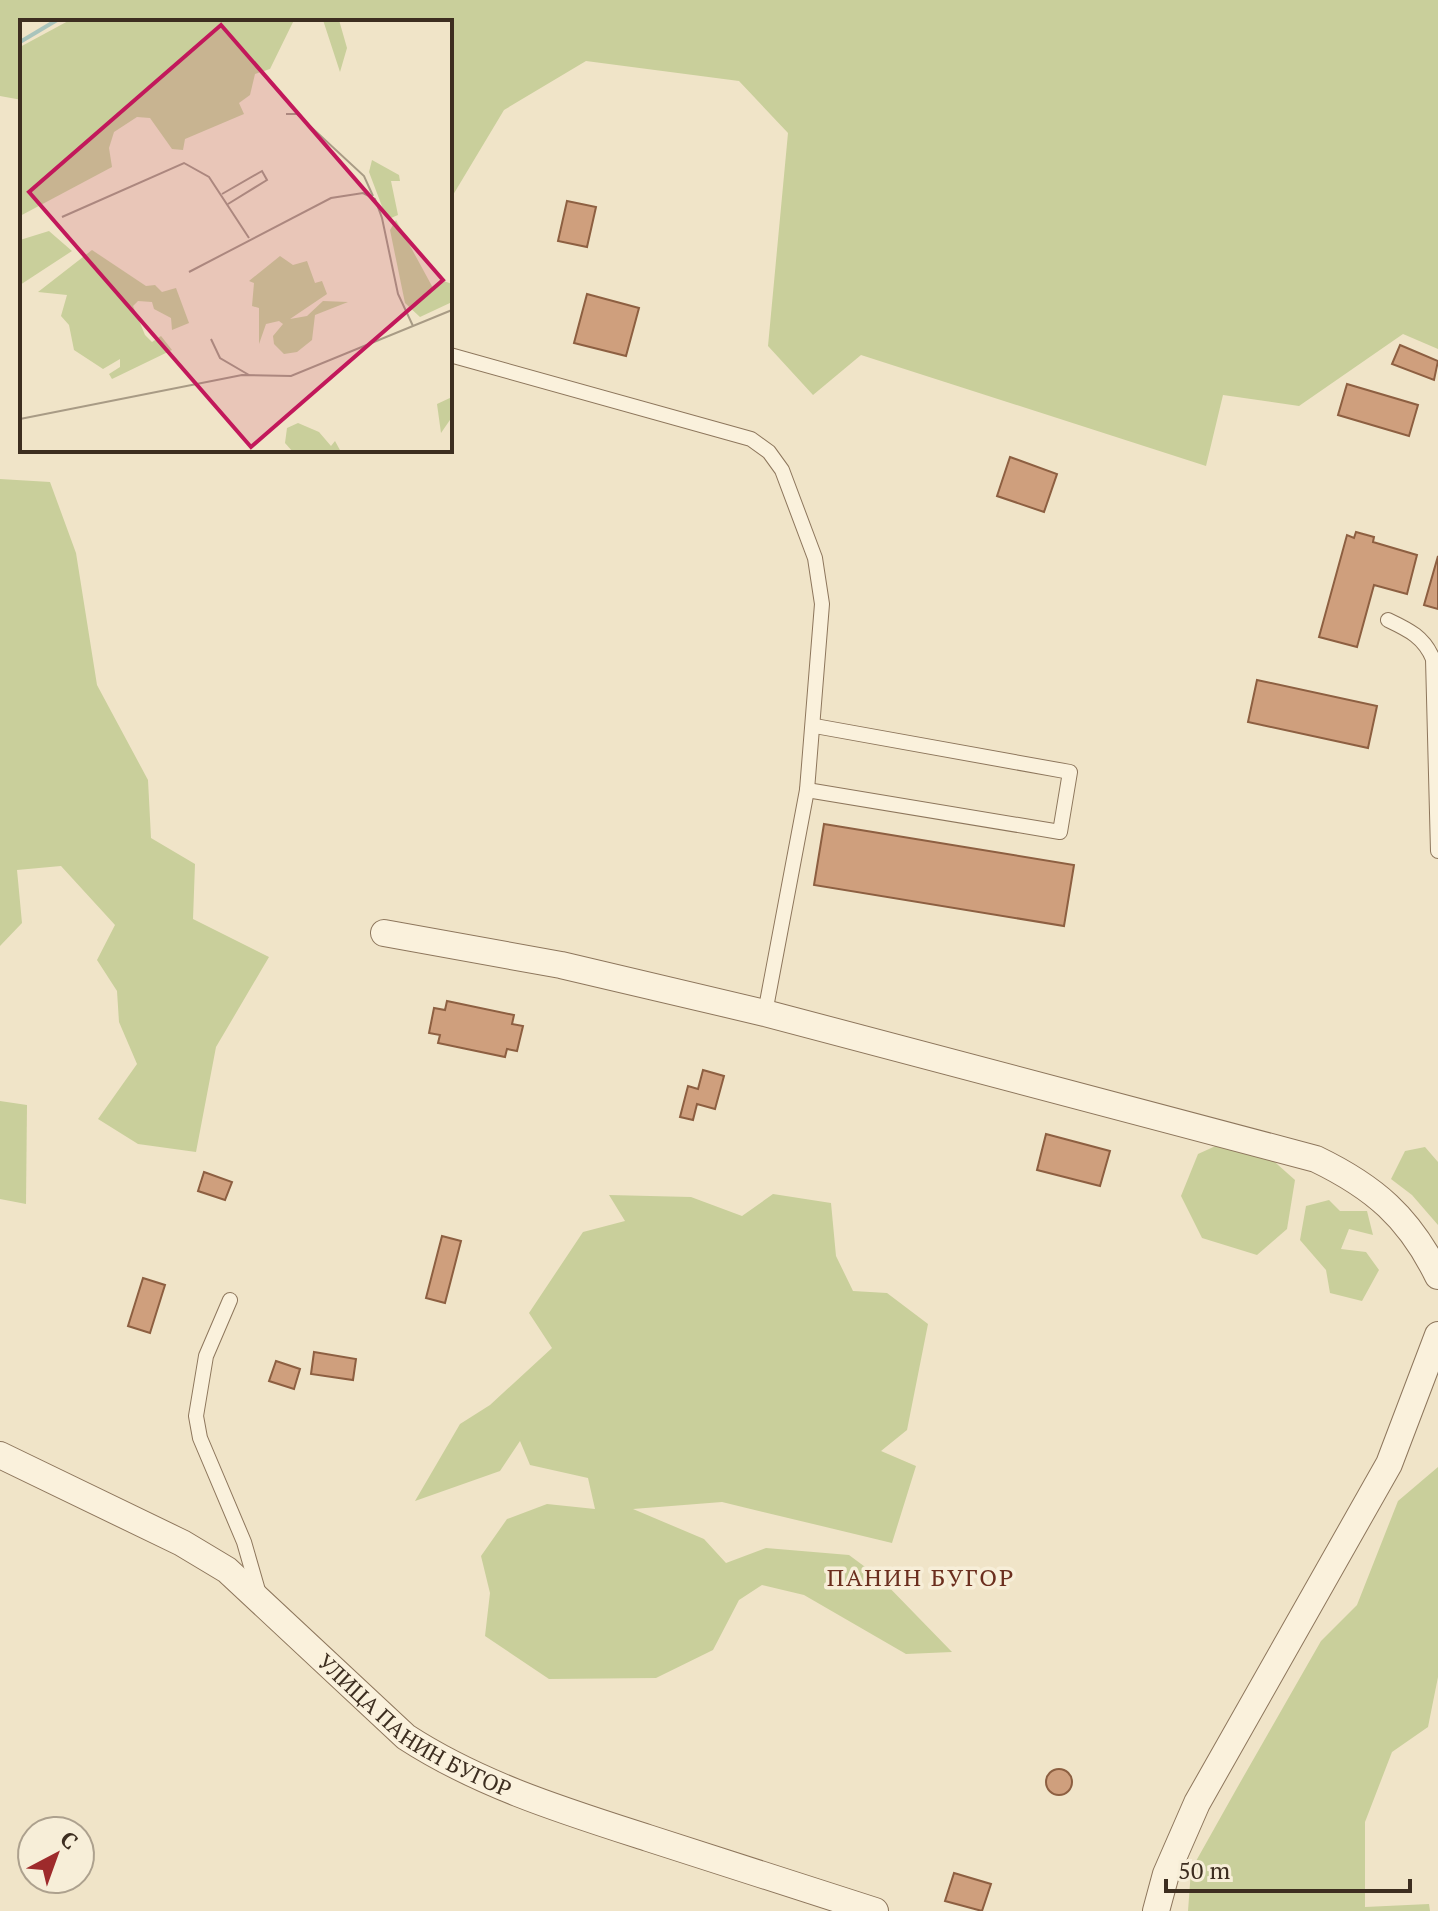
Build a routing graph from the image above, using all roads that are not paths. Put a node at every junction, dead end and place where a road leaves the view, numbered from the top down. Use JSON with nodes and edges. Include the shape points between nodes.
{"nodes":[{"id":1,"x":452,"y":356,"type":"edge"},
{"id":2,"x":1388,"y":620,"type":"dead end"},
{"id":3,"x":815,"y":726,"type":"junction"},
{"id":4,"x":807,"y":790,"type":"junction"},
{"id":5,"x":1438,"y":851,"type":"edge"},
{"id":6,"x":384,"y":933,"type":"dead end"},
{"id":7,"x":765,"y":1013,"type":"junction"},
{"id":8,"x":1438,"y":1276,"type":"edge"},
{"id":9,"x":230,"y":1300,"type":"dead end"},
{"id":10,"x":1438,"y":1335,"type":"edge"},
{"id":11,"x":0,"y":1455,"type":"edge"},
{"id":12,"x":260,"y":1599,"type":"junction"},
{"id":13,"x":875,"y":1911,"type":"edge"},
{"id":14,"x":1156,"y":1911,"type":"edge"}],
"edges":[{"from":1,"to":3,"type":"lane","via":[[694,420],[751,439],[769,452],[782,470],[815,558],[822,604]]},
{"from":2,"to":5,"type":"lane","via":[[1419,637],[1433,659]]},
{"from":3,"to":4,"type":"lane"},
{"from":3,"to":4,"type":"lane","via":[[1070,772],[1060,832]]},
{"from":4,"to":7,"type":"lane"},
{"from":6,"to":7,"type":"street","via":[[561,965]]},
{"from":7,"to":8,"type":"street","via":[[1316,1159],[1356,1178],[1392,1208],[1422,1243]]},
{"from":9,"to":12,"type":"lane","via":[[206,1356],[196,1416]]},
{"from":10,"to":14,"type":"street","via":[[1389,1464],[1197,1803]]},
{"from":11,"to":12,"type":"street","name":"УЛИЦА ПАНИН БУГОР","via":[[182,1543],[227,1570]]},
{"from":12,"to":13,"type":"street","name":"УЛИЦА ПАНИН БУГОР","via":[[406,1737],[436,1757],[560,1809]]}]}
